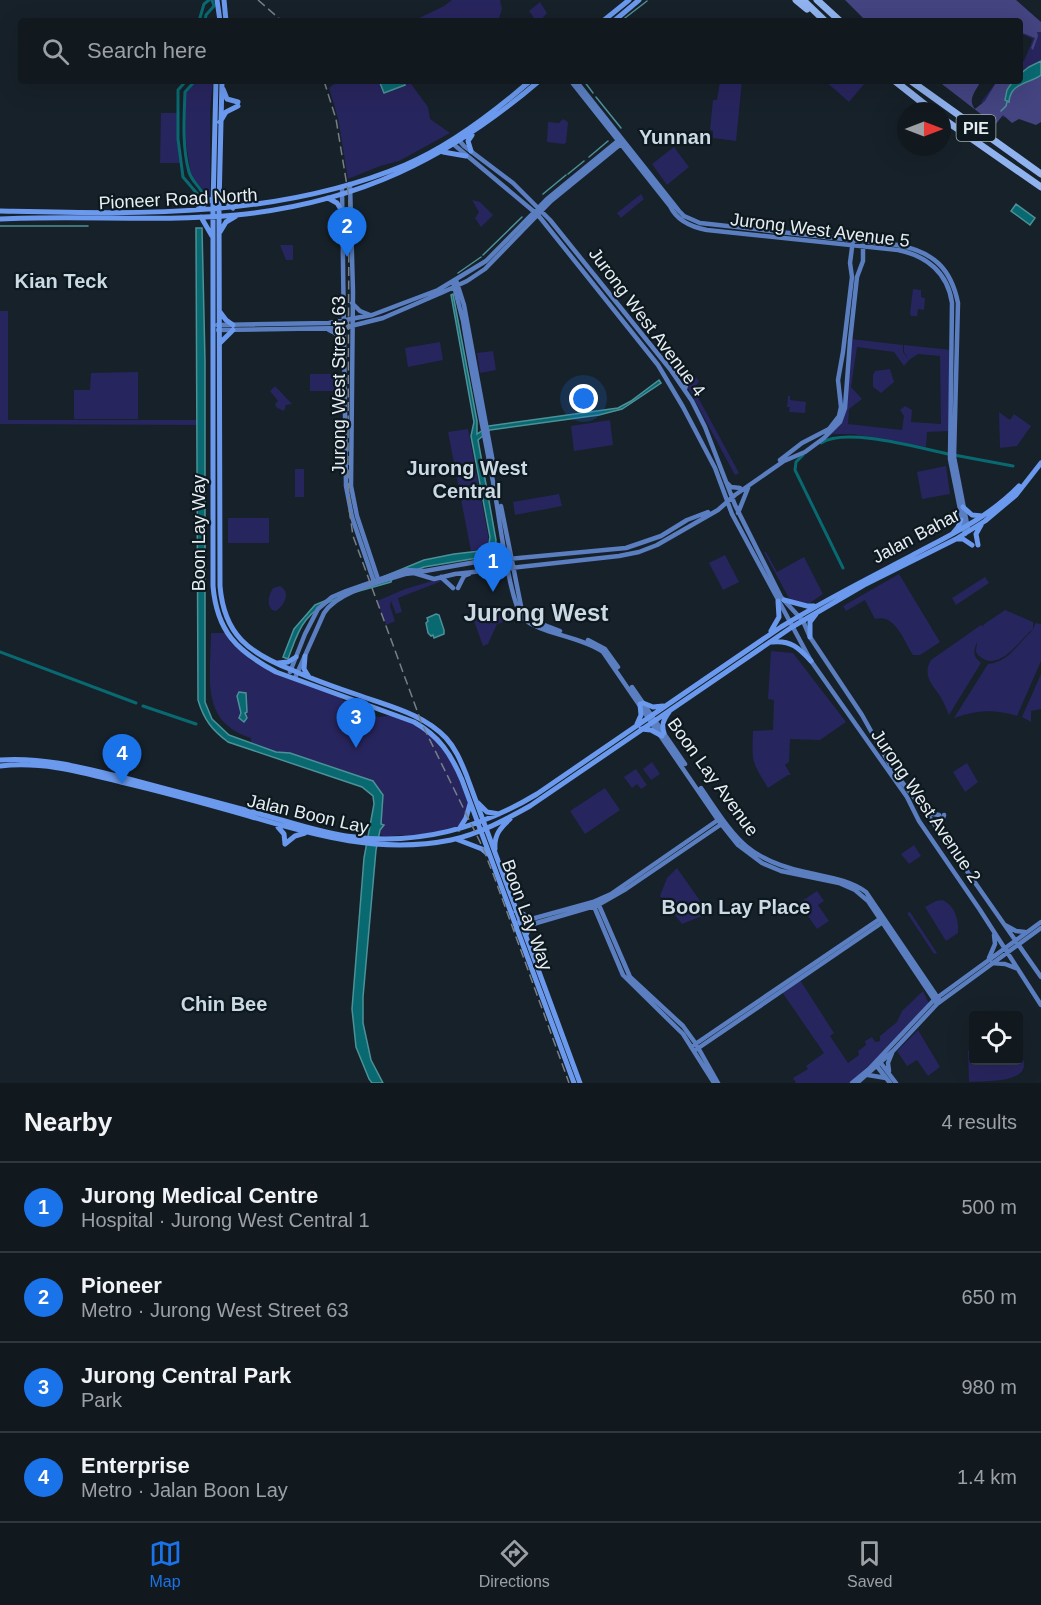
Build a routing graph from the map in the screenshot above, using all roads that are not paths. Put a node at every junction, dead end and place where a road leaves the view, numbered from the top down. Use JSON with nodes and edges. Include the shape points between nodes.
{"nodes":[{"id":1,"x":217,"y":0,"type":"edge"},
{"id":2,"x":224,"y":0,"type":"edge"},
{"id":3,"x":629,"y":0,"type":"edge"},
{"id":4,"x":639,"y":0,"type":"edge"},
{"id":5,"x":796,"y":0,"type":"edge"},
{"id":6,"x":803,"y":0,"type":"edge"},
{"id":7,"x":817,"y":0,"type":"edge"},
{"id":8,"x":823,"y":0,"type":"edge"},
{"id":9,"x":220,"y":18,"type":"edge"},
{"id":10,"x":226,"y":18,"type":"edge"},
{"id":11,"x":607,"y":18,"type":"edge"},
{"id":12,"x":618,"y":18,"type":"edge"},
{"id":13,"x":822,"y":18,"type":"edge"},
{"id":14,"x":837,"y":18,"type":"edge"},
{"id":15,"x":837,"y":18,"type":"edge"},
{"id":16,"x":219,"y":84,"type":"edge"},
{"id":17,"x":219,"y":84,"type":"edge"},
{"id":18,"x":219,"y":84,"type":"edge"},
{"id":19,"x":526,"y":84,"type":"edge"},
{"id":20,"x":535,"y":84,"type":"edge"},
{"id":21,"x":573,"y":84,"type":"edge"},
{"id":22,"x":578,"y":84,"type":"edge"},
{"id":23,"x":899,"y":84,"type":"edge"},
{"id":24,"x":915,"y":84,"type":"edge"},
{"id":25,"x":922,"y":102,"type":"edge"},
{"id":26,"x":220,"y":123,"type":"junction"},
{"id":27,"x":951,"y":124,"type":"edge"},
{"id":28,"x":475,"y":131,"type":"junction"},
{"id":29,"x":458,"y":139,"type":"junction"},
{"id":30,"x":621,"y":142,"type":"junction"},
{"id":31,"x":452,"y":143,"type":"junction"},
{"id":32,"x":442,"y":152,"type":"junction"},
{"id":33,"x":469,"y":154,"type":"junction"},
{"id":34,"x":1041,"y":174,"type":"edge"},
{"id":35,"x":342,"y":187,"type":"junction"},
{"id":36,"x":1041,"y":187,"type":"edge"},
{"id":37,"x":350,"y":188,"type":"junction"},
{"id":38,"x":219,"y":189,"type":"junction"},
{"id":39,"x":342,"y":194,"type":"junction"},
{"id":40,"x":527,"y":196,"type":"junction"},
{"id":41,"x":213,"y":198,"type":"junction"},
{"id":42,"x":328,"y":198,"type":"junction"},
{"id":43,"x":549,"y":200,"type":"junction"},
{"id":44,"x":526,"y":205,"type":"junction"},
{"id":45,"x":233,"y":208,"type":"junction"},
{"id":46,"x":0,"y":211,"type":"edge"},
{"id":47,"x":195,"y":211,"type":"junction"},
{"id":48,"x":342,"y":211,"type":"junction"},
{"id":49,"x":538,"y":212,"type":"junction"},
{"id":50,"x":216,"y":213,"type":"junction"},
{"id":51,"x":238,"y":214,"type":"junction"},
{"id":52,"x":201,"y":217,"type":"junction"},
{"id":53,"x":0,"y":219,"type":"edge"},
{"id":54,"x":550,"y":220,"type":"junction"},
{"id":55,"x":526,"y":225,"type":"junction"},
{"id":56,"x":547,"y":227,"type":"junction"},
{"id":57,"x":220,"y":234,"type":"junction"},
{"id":58,"x":213,"y":239,"type":"junction"},
{"id":59,"x":853,"y":242,"type":"junction"},
{"id":60,"x":863,"y":243,"type":"junction"},
{"id":61,"x":456,"y":283,"type":"junction"},
{"id":62,"x":352,"y":303,"type":"junction"},
{"id":63,"x":219,"y":310,"type":"junction"},
{"id":64,"x":851,"y":310,"type":"junction"},
{"id":65,"x":372,"y":315,"type":"junction"},
{"id":66,"x":352,"y":319,"type":"junction"},
{"id":67,"x":343,"y":321,"type":"junction"},
{"id":68,"x":352,"y":326,"type":"junction"},
{"id":69,"x":216,"y":328,"type":"junction"},
{"id":70,"x":233,"y":328,"type":"junction"},
{"id":71,"x":343,"y":328,"type":"junction"},
{"id":72,"x":326,"y":329,"type":"junction"},
{"id":73,"x":219,"y":344,"type":"junction"},
{"id":74,"x":343,"y":345,"type":"junction"},
{"id":75,"x":670,"y":369,"type":"junction"},
{"id":76,"x":686,"y":391,"type":"junction"},
{"id":77,"x":1041,"y":457,"type":"edge"},
{"id":78,"x":1041,"y":463,"type":"edge"},
{"id":79,"x":724,"y":480,"type":"junction"},
{"id":80,"x":749,"y":485,"type":"junction"},
{"id":81,"x":740,"y":488,"type":"junction"},
{"id":82,"x":729,"y":500,"type":"junction"},
{"id":83,"x":963,"y":507,"type":"junction"},
{"id":84,"x":718,"y":510,"type":"junction"},
{"id":85,"x":738,"y":513,"type":"junction"},
{"id":86,"x":732,"y":514,"type":"junction"},
{"id":87,"x":984,"y":519,"type":"junction"},
{"id":88,"x":961,"y":520,"type":"junction"},
{"id":89,"x":966,"y":530,"type":"junction"},
{"id":90,"x":947,"y":537,"type":"junction"},
{"id":91,"x":503,"y":539,"type":"junction"},
{"id":92,"x":956,"y":539,"type":"junction"},
{"id":93,"x":509,"y":548,"type":"junction"},
{"id":94,"x":916,"y":556,"type":"junction"},
{"id":95,"x":521,"y":559,"type":"junction"},
{"id":96,"x":509,"y":560,"type":"junction"},
{"id":97,"x":489,"y":561,"type":"junction"},
{"id":98,"x":373,"y":565,"type":"junction"},
{"id":99,"x":525,"y":567,"type":"junction"},
{"id":100,"x":511,"y":568,"type":"junction"},
{"id":101,"x":498,"y":570,"type":"junction"},
{"id":102,"x":474,"y":572,"type":"junction"},
{"id":103,"x":390,"y":576,"type":"junction"},
{"id":104,"x":441,"y":578,"type":"junction"},
{"id":105,"x":376,"y":582,"type":"junction"},
{"id":106,"x":513,"y":582,"type":"junction"},
{"id":107,"x":781,"y":601,"type":"junction"},
{"id":108,"x":816,"y":606,"type":"junction"},
{"id":109,"x":825,"y":608,"type":"junction"},
{"id":110,"x":801,"y":618,"type":"junction"},
{"id":111,"x":791,"y":624,"type":"junction"},
{"id":112,"x":810,"y":637,"type":"junction"},
{"id":113,"x":770,"y":639,"type":"junction"},
{"id":114,"x":305,"y":656,"type":"junction"},
{"id":115,"x":296,"y":657,"type":"junction"},
{"id":116,"x":811,"y":661,"type":"junction"},
{"id":117,"x":276,"y":664,"type":"junction"},
{"id":118,"x":293,"y":674,"type":"junction"},
{"id":119,"x":310,"y":678,"type":"junction"},
{"id":120,"x":641,"y":704,"type":"junction"},
{"id":121,"x":665,"y":705,"type":"junction"},
{"id":122,"x":672,"y":708,"type":"junction"},
{"id":123,"x":651,"y":718,"type":"junction"},
{"id":124,"x":639,"y":727,"type":"junction"},
{"id":125,"x":663,"y":735,"type":"junction"},
{"id":126,"x":0,"y":760,"type":"edge"},
{"id":127,"x":0,"y":766,"type":"edge"},
{"id":128,"x":473,"y":801,"type":"junction"},
{"id":129,"x":925,"y":811,"type":"junction"},
{"id":130,"x":500,"y":814,"type":"junction"},
{"id":131,"x":515,"y":814,"type":"junction"},
{"id":132,"x":721,"y":821,"type":"junction"},
{"id":133,"x":480,"y":823,"type":"junction"},
{"id":134,"x":276,"y":825,"type":"junction"},
{"id":135,"x":459,"y":830,"type":"junction"},
{"id":136,"x":483,"y":830,"type":"junction"},
{"id":137,"x":308,"y":831,"type":"junction"},
{"id":138,"x":940,"y":833,"type":"junction"},
{"id":139,"x":456,"y":838,"type":"junction"},
{"id":140,"x":379,"y":842,"type":"junction"},
{"id":141,"x":492,"y":855,"type":"junction"},
{"id":142,"x":595,"y":903,"type":"junction"},
{"id":143,"x":516,"y":911,"type":"junction"},
{"id":144,"x":883,"y":919,"type":"junction"},
{"id":145,"x":531,"y":921,"type":"junction"},
{"id":146,"x":1001,"y":921,"type":"junction"},
{"id":147,"x":1041,"y":922,"type":"edge"},
{"id":148,"x":518,"y":925,"type":"junction"},
{"id":149,"x":1041,"y":928,"type":"edge"},
{"id":150,"x":992,"y":929,"type":"junction"},
{"id":151,"x":1028,"y":934,"type":"junction"},
{"id":152,"x":525,"y":937,"type":"junction"},
{"id":153,"x":1016,"y":942,"type":"junction"},
{"id":154,"x":1006,"y":950,"type":"junction"},
{"id":155,"x":1024,"y":955,"type":"junction"},
{"id":156,"x":990,"y":962,"type":"junction"},
{"id":157,"x":1019,"y":970,"type":"junction"},
{"id":158,"x":1041,"y":977,"type":"edge"},
{"id":159,"x":930,"y":986,"type":"junction"},
{"id":160,"x":947,"y":990,"type":"junction"},
{"id":161,"x":937,"y":1000,"type":"junction"},
{"id":162,"x":1041,"y":1005,"type":"edge"},
{"id":163,"x":695,"y":1047,"type":"junction"},
{"id":164,"x":893,"y":1051,"type":"junction"},
{"id":165,"x":877,"y":1063,"type":"junction"},
{"id":166,"x":867,"y":1076,"type":"junction"},
{"id":167,"x":888,"y":1076,"type":"junction"},
{"id":168,"x":574,"y":1083,"type":"edge"},
{"id":169,"x":579,"y":1083,"type":"edge"},
{"id":170,"x":716,"y":1083,"type":"edge"},
{"id":171,"x":852,"y":1083,"type":"edge"},
{"id":172,"x":857,"y":1083,"type":"edge"},
{"id":173,"x":890,"y":1083,"type":"edge"},
{"id":174,"x":896,"y":1083,"type":"edge"}],
"edges":[{"from":1,"to":9,"type":"main road"},
{"from":2,"to":10,"type":"main road"},
{"from":3,"to":11,"type":"main road"},
{"from":4,"to":12,"type":"main road"},
{"from":5,"to":13,"type":"highway"},
{"from":6,"to":13,"type":"highway"},
{"from":7,"to":14,"type":"highway"},
{"from":8,"to":15,"type":"highway"},
{"from":16,"to":26,"type":"main road","via":[[227,99],[238,104],[226,112]]},
{"from":17,"to":26,"type":"main road"},
{"from":18,"to":41,"type":"main road"},
{"from":19,"to":29,"type":"main road","name":"Pioneer Road North"},
{"from":20,"to":28,"type":"main road","name":"Pioneer Road North"},
{"from":21,"to":30,"type":"street","name":"Jurong West Avenue 5"},
{"from":22,"to":30,"type":"street","name":"Jurong West Avenue 5"},
{"from":23,"to":25,"type":"highway","number":"PIE"},
{"from":24,"to":34,"type":"highway","number":"PIE"},
{"from":26,"to":38,"type":"main road"},
{"from":27,"to":36,"type":"highway","number":"PIE"},
{"from":28,"to":29,"type":"main road","name":"Pioneer Road North"},
{"from":28,"to":33,"type":"main road","via":[[468,141]]},
{"from":29,"to":31,"type":"main road","name":"Pioneer Road North"},
{"from":29,"to":33,"type":"street","name":"Jurong West Avenue 4"},
{"from":30,"to":43,"type":"street"},
{"from":30,"to":59,"type":"street","name":"Jurong West Avenue 5","via":[[673,213],[687,224],[707,230]]},
{"from":31,"to":32,"type":"main road","name":"Pioneer Road North"},
{"from":31,"to":33,"type":"street","name":"Jurong West Avenue 4"},
{"from":31,"to":37,"type":"main road","name":"Pioneer Road North"},
{"from":32,"to":33,"type":"main road"},
{"from":32,"to":37,"type":"main road","name":"Pioneer Road North","via":[[399,174]]},
{"from":33,"to":40,"type":"street","name":"Jurong West Avenue 4"},
{"from":33,"to":44,"type":"street","name":"Jurong West Avenue 4"},
{"from":35,"to":37,"type":"main road","name":"Pioneer Road North"},
{"from":35,"to":39,"type":"street","name":"Jurong West Street 63"},
{"from":35,"to":45,"type":"main road","name":"Pioneer Road North"},
{"from":37,"to":39,"type":"main road","name":"Pioneer Road North"},
{"from":37,"to":62,"type":"street","name":"Jurong West Street 63"},
{"from":38,"to":45,"type":"main road"},
{"from":38,"to":50,"type":"main road"},
{"from":39,"to":42,"type":"main road","name":"Pioneer Road North"},
{"from":39,"to":48,"type":"street","name":"Jurong West Street 63"},
{"from":40,"to":43,"type":"street","via":[[536,201]]},
{"from":40,"to":49,"type":"street","name":"Jurong West Avenue 4"},
{"from":41,"to":47,"type":"main road"},
{"from":41,"to":50,"type":"main road"},
{"from":42,"to":48,"type":"main road"},
{"from":42,"to":51,"type":"main road","name":"Pioneer Road North"},
{"from":43,"to":49,"type":"street"},
{"from":43,"to":54,"type":"street","via":[[546,211]]},
{"from":44,"to":49,"type":"street","name":"Jurong West Avenue 4"},
{"from":44,"to":55,"type":"street"},
{"from":45,"to":50,"type":"main road","name":"Pioneer Road North"},
{"from":46,"to":47,"type":"main road","name":"Pioneer Road North"},
{"from":47,"to":50,"type":"main road","name":"Pioneer Road North"},
{"from":48,"to":67,"type":"street","name":"Jurong West Street 63"},
{"from":49,"to":54,"type":"street","name":"Jurong West Avenue 4"},
{"from":49,"to":55,"type":"street"},
{"from":49,"to":56,"type":"street","name":"Jurong West Avenue 4"},
{"from":50,"to":51,"type":"main road","name":"Pioneer Road North"},
{"from":50,"to":52,"type":"main road","name":"Pioneer Road North"},
{"from":50,"to":57,"type":"main road","name":"Boon Lay Way"},
{"from":50,"to":58,"type":"main road","name":"Boon Lay Way"},
{"from":51,"to":57,"type":"main road","via":[[226,222]]},
{"from":52,"to":53,"type":"main road","name":"Pioneer Road North"},
{"from":52,"to":58,"type":"main road"},
{"from":54,"to":75,"type":"street","name":"Jurong West Avenue 4"},
{"from":55,"to":56,"type":"street"},
{"from":55,"to":61,"type":"street"},
{"from":56,"to":82,"type":"street","name":"Jurong West Avenue 4","via":[[670,382]]},
{"from":57,"to":63,"type":"main road","name":"Boon Lay Way"},
{"from":58,"to":69,"type":"main road","name":"Boon Lay Way"},
{"from":59,"to":60,"type":"street","name":"Jurong West Avenue 5"},
{"from":59,"to":64,"type":"street"},
{"from":60,"to":64,"type":"street","via":[[863,261]]},
{"from":60,"to":83,"type":"street","name":"Jurong West Avenue 5","via":[[920,250],[940,264],[952,283],[958,303],[954,458]]},
{"from":60,"to":88,"type":"street","name":"Jurong West Avenue 5","via":[[923,258],[942,276],[951,294],[949,450]]},
{"from":61,"to":65,"type":"street"},
{"from":61,"to":68,"type":"street","via":[[382,318]]},
{"from":61,"to":91,"type":"street"},
{"from":61,"to":93,"type":"street"},
{"from":62,"to":65,"type":"street"},
{"from":62,"to":66,"type":"street","name":"Jurong West Street 63"},
{"from":63,"to":69,"type":"main road","name":"Boon Lay Way"},
{"from":63,"to":70,"type":"main road"},
{"from":64,"to":80,"type":"street","via":[[845,408],[840,422],[805,452]]},
{"from":64,"to":81,"type":"street","via":[[838,380],[841,407],[836,421]]},
{"from":65,"to":66,"type":"street"},
{"from":66,"to":67,"type":"street"},
{"from":66,"to":68,"type":"street","name":"Jurong West Street 63"},
{"from":67,"to":70,"type":"street"},
{"from":67,"to":71,"type":"street","name":"Jurong West Street 63"},
{"from":68,"to":71,"type":"street"},
{"from":68,"to":98,"type":"street","name":"Jurong West Street 63","via":[[351,486]]},
{"from":69,"to":70,"type":"street"},
{"from":69,"to":73,"type":"main road","name":"Boon Lay Way"},
{"from":69,"to":118,"type":"main road","name":"Boon Lay Way","via":[[215,603],[232,641],[246,654],[276,672]]},
{"from":70,"to":72,"type":"street"},
{"from":70,"to":73,"type":"main road"},
{"from":71,"to":72,"type":"street"},
{"from":71,"to":74,"type":"street","name":"Jurong West Street 63"},
{"from":72,"to":74,"type":"street","via":[[335,333]]},
{"from":73,"to":117,"type":"main road","name":"Boon Lay Way","via":[[221,601],[237,637]]},
{"from":74,"to":105,"type":"street","name":"Jurong West Street 63","via":[[346,486],[352,517]]},
{"from":75,"to":76,"type":"street","name":"Jurong West Avenue 4"},
{"from":75,"to":76,"type":"street","via":[[688,376]]},
{"from":76,"to":79,"type":"street","name":"Jurong West Avenue 4","via":[[716,451]]},
{"from":77,"to":87,"type":"main road","name":"Jalan Bahar"},
{"from":78,"to":87,"type":"main road","name":"Jalan Bahar","via":[[1016,495]]},
{"from":79,"to":81,"type":"street","via":[[731,487]]},
{"from":79,"to":82,"type":"street","name":"Jurong West Avenue 4"},
{"from":80,"to":82,"type":"street"},
{"from":80,"to":85,"type":"street"},
{"from":81,"to":82,"type":"street"},
{"from":82,"to":84,"type":"street"},
{"from":82,"to":85,"type":"street","name":"Jurong West Avenue 4"},
{"from":82,"to":86,"type":"street","name":"Jurong West Avenue 4"},
{"from":82,"to":95,"type":"street","via":[[642,544]]},
{"from":83,"to":87,"type":"main road"},
{"from":83,"to":89,"type":"street","name":"Jurong West Avenue 5"},
{"from":84,"to":86,"type":"street"},
{"from":84,"to":99,"type":"street","via":[[639,552]]},
{"from":85,"to":107,"type":"street","name":"Jurong West Avenue 4"},
{"from":86,"to":107,"type":"street","name":"Jurong West Avenue 4"},
{"from":87,"to":89,"type":"main road","name":"Jalan Bahar"},
{"from":87,"to":92,"type":"main road","via":[[975,545]]},
{"from":88,"to":89,"type":"street","name":"Jurong West Avenue 5"},
{"from":88,"to":90,"type":"main road"},
{"from":89,"to":90,"type":"main road","name":"Jalan Bahar"},
{"from":89,"to":92,"type":"main road","name":"Jalan Bahar"},
{"from":90,"to":94,"type":"main road","name":"Jalan Bahar"},
{"from":91,"to":96,"type":"street"},
{"from":91,"to":97,"type":"street","via":[[499,554]]},
{"from":92,"to":94,"type":"main road","name":"Jalan Bahar"},
{"from":93,"to":95,"type":"street"},
{"from":93,"to":96,"type":"street"},
{"from":94,"to":108,"type":"main road","name":"Jalan Bahar"},
{"from":94,"to":109,"type":"main road","name":"Jalan Bahar"},
{"from":95,"to":96,"type":"street"},
{"from":96,"to":97,"type":"street"},
{"from":96,"to":100,"type":"street","name":"Boon Lay Avenue"},
{"from":97,"to":103,"type":"street","via":[[406,570]]},
{"from":98,"to":103,"type":"street"},
{"from":98,"to":105,"type":"street","name":"Jurong West Street 63"},
{"from":99,"to":100,"type":"street"},
{"from":99,"to":106,"type":"street"},
{"from":100,"to":101,"type":"street"},
{"from":100,"to":106,"type":"street","name":"Boon Lay Avenue"},
{"from":101,"to":102,"type":"street"},
{"from":101,"to":106,"type":"street"},
{"from":102,"to":104,"type":"street"},
{"from":102,"to":104,"type":"street","via":[[464,576],[455,588]]},
{"from":103,"to":105,"type":"street"},
{"from":104,"to":105,"type":"street","via":[[414,573]]},
{"from":105,"to":114,"type":"street","via":[[330,605]]},
{"from":105,"to":115,"type":"street","via":[[325,602],[310,624]]},
{"from":106,"to":120,"type":"street","name":"Boon Lay Avenue","via":[[516,606],[524,619],[600,650]]},
{"from":107,"to":108,"type":"main road"},
{"from":107,"to":110,"type":"street","name":"Jurong West Avenue 4"},
{"from":107,"to":111,"type":"street","name":"Jurong West Avenue 4"},
{"from":107,"to":113,"type":"main road"},
{"from":108,"to":110,"type":"main road","name":"Jalan Bahar"},
{"from":109,"to":110,"type":"main road","name":"Jalan Bahar"},
{"from":109,"to":112,"type":"main road","via":[[810,622]]},
{"from":110,"to":111,"type":"main road","name":"Jalan Boon Lay"},
{"from":110,"to":112,"type":"street","name":"Jurong West Avenue 2"},
{"from":111,"to":113,"type":"main road","name":"Jalan Boon Lay"},
{"from":111,"to":116,"type":"street","name":"Jurong West Avenue 2"},
{"from":112,"to":129,"type":"street","name":"Jurong West Avenue 2","via":[[894,772]]},
{"from":113,"to":116,"type":"main road","via":[[796,645]]},
{"from":113,"to":121,"type":"main road","name":"Jalan Boon Lay"},
{"from":113,"to":122,"type":"main road","name":"Jalan Boon Lay"},
{"from":114,"to":118,"type":"street"},
{"from":114,"to":119,"type":"main road","via":[[304,669]]},
{"from":115,"to":117,"type":"main road"},
{"from":115,"to":118,"type":"street"},
{"from":116,"to":150,"type":"street","name":"Jurong West Avenue 2","via":[[907,797]]},
{"from":117,"to":118,"type":"main road","name":"Boon Lay Way"},
{"from":118,"to":119,"type":"main road","name":"Boon Lay Way"},
{"from":118,"to":128,"type":"main road","name":"Boon Lay Way","via":[[423,727],[449,752]]},
{"from":119,"to":128,"type":"main road","name":"Boon Lay Way","via":[[398,708],[426,722],[453,748]]},
{"from":120,"to":121,"type":"main road"},
{"from":120,"to":123,"type":"street","name":"Boon Lay Avenue"},
{"from":120,"to":124,"type":"main road"},
{"from":121,"to":123,"type":"main road","name":"Jalan Boon Lay"},
{"from":122,"to":123,"type":"main road","name":"Jalan Boon Lay"},
{"from":122,"to":125,"type":"main road","via":[[664,722]]},
{"from":123,"to":124,"type":"main road","name":"Jalan Boon Lay"},
{"from":123,"to":125,"type":"street","name":"Boon Lay Avenue"},
{"from":124,"to":125,"type":"main road"},
{"from":124,"to":130,"type":"main road","name":"Jalan Boon Lay"},
{"from":124,"to":131,"type":"main road","name":"Jalan Boon Lay"},
{"from":125,"to":132,"type":"street","name":"Boon Lay Avenue"},
{"from":126,"to":137,"type":"main road","name":"Jalan Boon Lay","via":[[50,761],[87,768]]},
{"from":127,"to":134,"type":"main road","name":"Jalan Boon Lay","via":[[41,765],[92,774]]},
{"from":128,"to":130,"type":"main road","via":[[487,812]]},
{"from":128,"to":133,"type":"main road","name":"Boon Lay Way"},
{"from":128,"to":135,"type":"main road"},
{"from":129,"to":138,"type":"street","name":"Jurong West Avenue 2"},
{"from":129,"to":138,"type":"street","via":[[941,815]]},
{"from":130,"to":133,"type":"main road","name":"Jalan Boon Lay"},
{"from":131,"to":136,"type":"main road","name":"Jalan Boon Lay"},
{"from":131,"to":141,"type":"main road","via":[[496,835]]},
{"from":132,"to":142,"type":"street"},
{"from":132,"to":144,"type":"street","name":"Boon Lay Avenue","via":[[738,845],[762,863],[849,887],[862,895]]},
{"from":133,"to":135,"type":"main road","name":"Jalan Boon Lay"},
{"from":133,"to":136,"type":"main road","name":"Boon Lay Way"},
{"from":134,"to":137,"type":"main road","name":"Jalan Boon Lay"},
{"from":134,"to":137,"type":"main road","via":[[283,832],[285,844]]},
{"from":135,"to":140,"type":"main road","name":"Jalan Boon Lay"},
{"from":136,"to":139,"type":"main road","name":"Jalan Boon Lay"},
{"from":136,"to":141,"type":"main road","name":"Boon Lay Way"},
{"from":137,"to":140,"type":"main road","name":"Jalan Boon Lay"},
{"from":138,"to":146,"type":"street","name":"Jurong West Avenue 2"},
{"from":139,"to":140,"type":"main road","name":"Jalan Boon Lay","via":[[408,845]]},
{"from":139,"to":141,"type":"main road"},
{"from":141,"to":143,"type":"main road","name":"Boon Lay Way"},
{"from":141,"to":148,"type":"main road","name":"Boon Lay Way"},
{"from":142,"to":145,"type":"street"},
{"from":142,"to":163,"type":"street","via":[[627,972],[649,998],[677,1020]]},
{"from":143,"to":145,"type":"main road"},
{"from":143,"to":148,"type":"main road","name":"Boon Lay Way"},
{"from":144,"to":159,"type":"street","name":"Boon Lay Avenue"},
{"from":144,"to":161,"type":"street","name":"Boon Lay Avenue"},
{"from":144,"to":163,"type":"street"},
{"from":145,"to":148,"type":"street"},
{"from":145,"to":152,"type":"main road"},
{"from":146,"to":151,"type":"street"},
{"from":146,"to":153,"type":"street","name":"Jurong West Avenue 2"},
{"from":147,"to":151,"type":"street"},
{"from":148,"to":152,"type":"main road","name":"Boon Lay Way"},
{"from":148,"to":168,"type":"main road","name":"Boon Lay Way"},
{"from":149,"to":151,"type":"street"},
{"from":150,"to":154,"type":"street","name":"Jurong West Avenue 2"},
{"from":150,"to":156,"type":"street","via":[[995,944]]},
{"from":151,"to":153,"type":"street"},
{"from":151,"to":155,"type":"street"},
{"from":152,"to":169,"type":"main road","name":"Boon Lay Way"},
{"from":153,"to":154,"type":"street"},
{"from":153,"to":155,"type":"street","name":"Jurong West Avenue 2"},
{"from":154,"to":156,"type":"street"},
{"from":154,"to":157,"type":"street","name":"Jurong West Avenue 2"},
{"from":155,"to":158,"type":"street","name":"Jurong West Avenue 2"},
{"from":156,"to":157,"type":"street"},
{"from":156,"to":160,"type":"street"},
{"from":156,"to":161,"type":"street"},
{"from":157,"to":162,"type":"street","name":"Jurong West Avenue 2"},
{"from":159,"to":160,"type":"street"},
{"from":159,"to":161,"type":"street","name":"Boon Lay Avenue"},
{"from":160,"to":161,"type":"street"},
{"from":161,"to":164,"type":"street"},
{"from":161,"to":165,"type":"street"},
{"from":163,"to":170,"type":"street"},
{"from":164,"to":165,"type":"street"},
{"from":164,"to":167,"type":"street"},
{"from":165,"to":166,"type":"street"},
{"from":165,"to":167,"type":"street"},
{"from":165,"to":171,"type":"street"},
{"from":166,"to":167,"type":"street"},
{"from":166,"to":172,"type":"street"},
{"from":167,"to":173,"type":"street"},
{"from":167,"to":174,"type":"street"}]}
